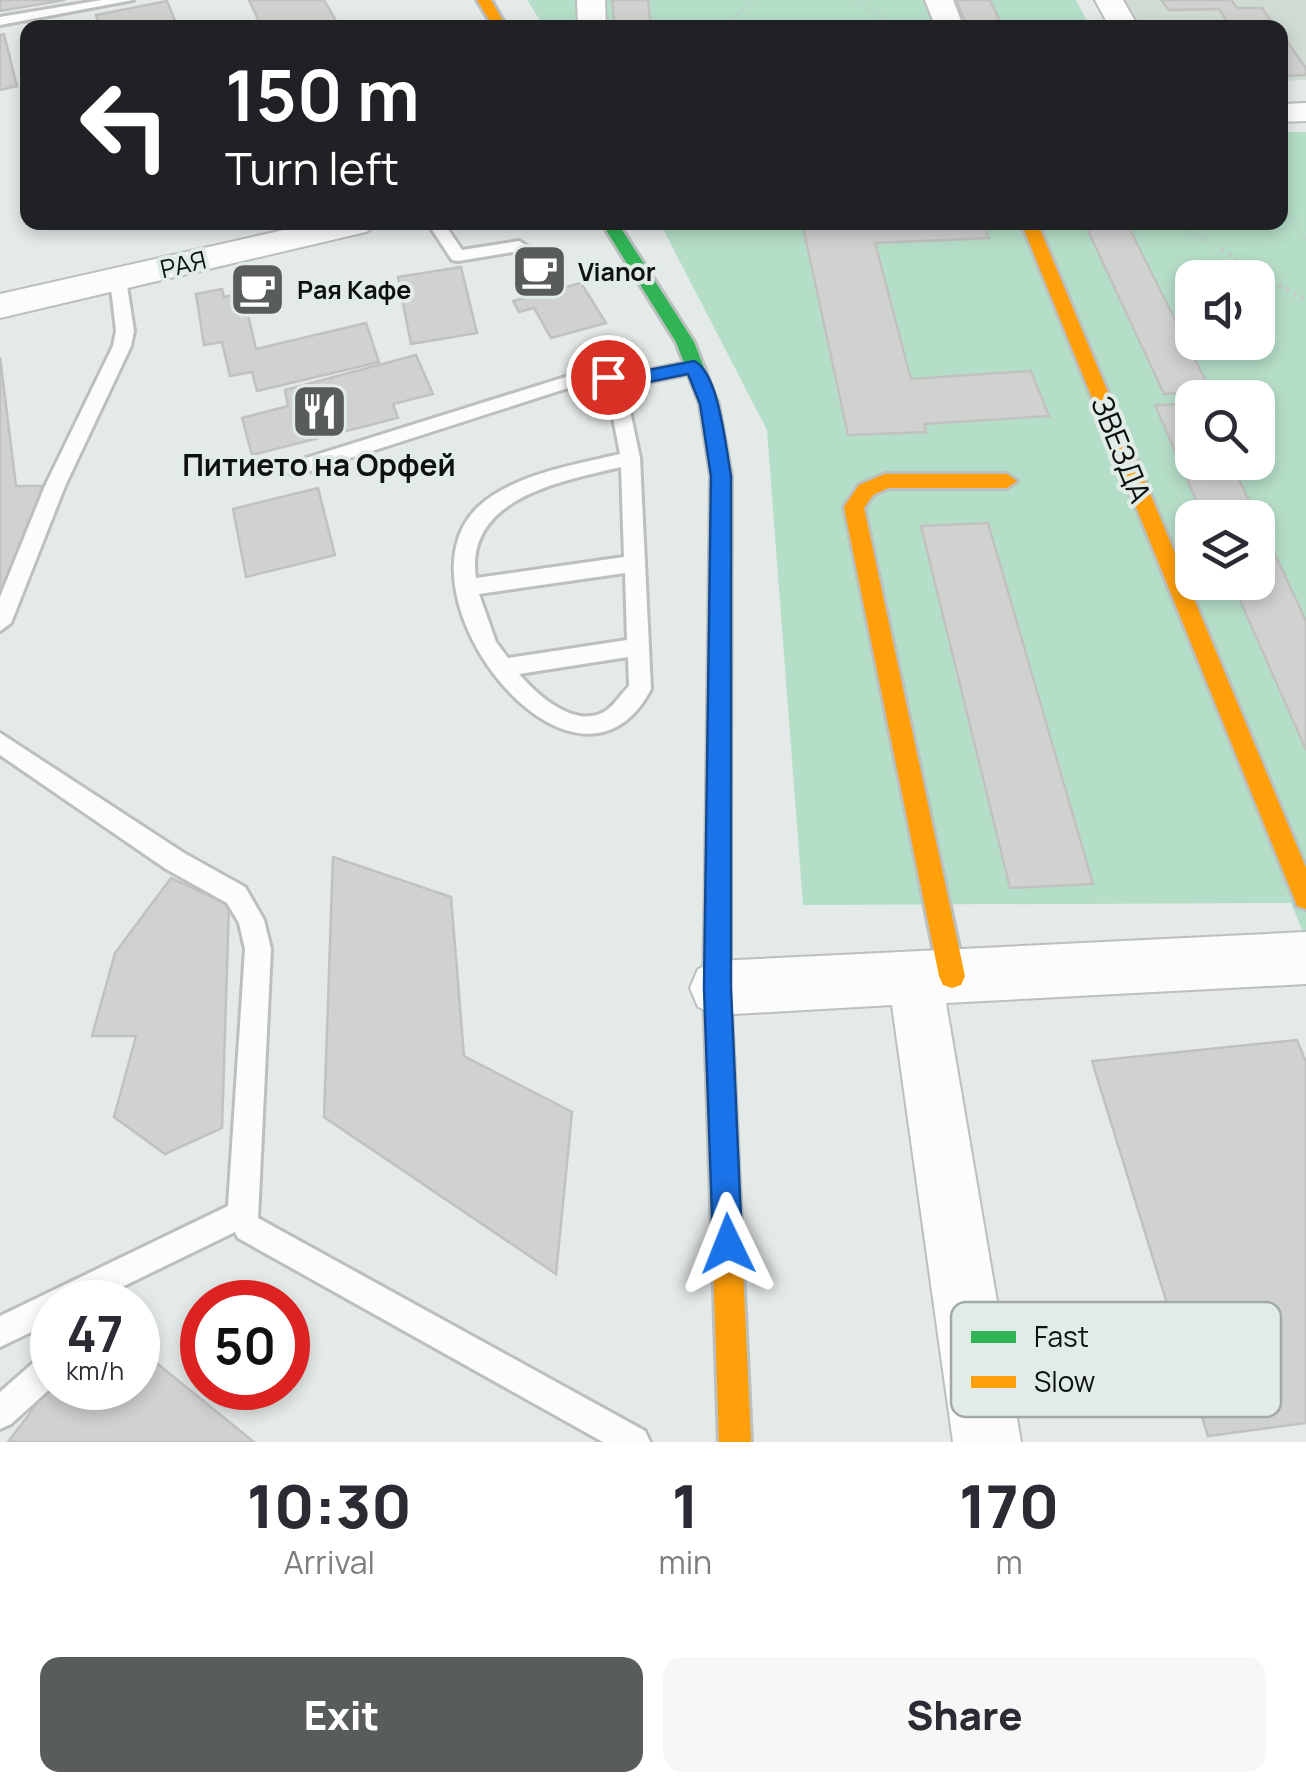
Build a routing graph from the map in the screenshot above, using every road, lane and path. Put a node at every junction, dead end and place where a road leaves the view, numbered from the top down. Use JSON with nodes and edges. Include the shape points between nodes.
{"nodes":[{"id":1,"x":126,"y":0,"type":"edge"},
{"id":2,"x":756,"y":0,"type":"edge"},
{"id":3,"x":853,"y":0,"type":"edge"},
{"id":4,"x":729,"y":20,"type":"edge"},
{"id":5,"x":884,"y":20,"type":"edge"},
{"id":6,"x":0,"y":22,"type":"edge"},
{"id":7,"x":1288,"y":210,"type":"edge"},
{"id":8,"x":331,"y":230,"type":"edge"},
{"id":9,"x":440,"y":230,"type":"edge"},
{"id":10,"x":614,"y":230,"type":"edge"},
{"id":11,"x":1032,"y":230,"type":"edge"},
{"id":12,"x":1187,"y":230,"type":"edge"},
{"id":13,"x":1306,"y":240,"type":"edge"},
{"id":14,"x":519,"y":246,"type":"dead end"},
{"id":15,"x":118,"y":279,"type":"junction"},
{"id":16,"x":1306,"y":301,"type":"edge"},
{"id":17,"x":0,"y":306,"type":"edge"},
{"id":18,"x":694,"y":367,"type":"junction"},
{"id":19,"x":615,"y":383,"type":"junction"},
{"id":20,"x":630,"y":458,"type":"junction"},
{"id":21,"x":294,"y":469,"type":"dead end"},
{"id":22,"x":1007,"y":481,"type":"dead end"},
{"id":23,"x":636,"y":563,"type":"junction"},
{"id":24,"x":466,"y":588,"type":"junction"},
{"id":25,"x":0,"y":623,"type":"edge"},
{"id":26,"x":639,"y":648,"type":"junction"},
{"id":27,"x":501,"y":668,"type":"junction"},
{"id":28,"x":0,"y":742,"type":"edge"},
{"id":29,"x":1306,"y":898,"type":"edge"},
{"id":30,"x":1306,"y":958,"type":"edge"},
{"id":31,"x":934,"y":977,"type":"junction"},
{"id":32,"x":718,"y":988,"type":"junction"},
{"id":33,"x":242,"y":1214,"type":"junction"},
{"id":34,"x":118,"y":1280,"type":"edge"},
{"id":35,"x":971,"y":1302,"type":"edge"},
{"id":36,"x":30,"y":1317,"type":"edge"},
{"id":37,"x":0,"y":1332,"type":"edge"},
{"id":38,"x":30,"y":1386,"type":"edge"},
{"id":39,"x":0,"y":1413,"type":"edge"},
{"id":40,"x":984,"y":1417,"type":"edge"},
{"id":41,"x":634,"y":1442,"type":"edge"},
{"id":42,"x":735,"y":1442,"type":"edge"},
{"id":43,"x":987,"y":1442,"type":"edge"}],
"edges":[{"from":1,"to":6,"type":"lane"},
{"from":2,"to":4,"type":"path"},
{"from":3,"to":5,"type":"path"},
{"from":7,"to":13,"type":"path"},
{"from":8,"to":15,"type":"street","name":"РАЯ"},
{"from":9,"to":14,"type":"lane","via":[[458,256]]},
{"from":10,"to":18,"type":"street"},
{"from":11,"to":29,"type":"street","name":"ЗВЕЗДА"},
{"from":12,"to":16,"type":"path"},
{"from":15,"to":17,"type":"street","name":"РАЯ"},
{"from":15,"to":25,"type":"lane","via":[[122,346]]},
{"from":18,"to":19,"type":"lane"},
{"from":18,"to":32,"type":"street","via":[[709,404],[721,476]]},
{"from":19,"to":20,"type":"lane"},
{"from":19,"to":21,"type":"lane","via":[[594,374],[579,378]]},
{"from":20,"to":23,"type":"lane"},
{"from":20,"to":24,"type":"lane","via":[[512,494],[473,526],[464,560]]},
{"from":22,"to":31,"type":"street","via":[[885,481],[866,490],[854,507]]},
{"from":23,"to":24,"type":"lane"},
{"from":23,"to":26,"type":"lane"},
{"from":24,"to":27,"type":"lane"},
{"from":26,"to":27,"type":"lane"},
{"from":26,"to":27,"type":"lane","via":[[640,689],[628,712],[613,722],[563,720],[537,710]]},
{"from":28,"to":33,"type":"lane","via":[[246,907],[258,949]]},
{"from":30,"to":31,"type":"street"},
{"from":31,"to":32,"type":"street"},
{"from":31,"to":35,"type":"street"},
{"from":32,"to":42,"type":"street"},
{"from":33,"to":34,"type":"lane"},
{"from":33,"to":41,"type":"lane","via":[[258,1237]]},
{"from":36,"to":37,"type":"lane"},
{"from":38,"to":39,"type":"lane"},
{"from":40,"to":43,"type":"street"}]}
